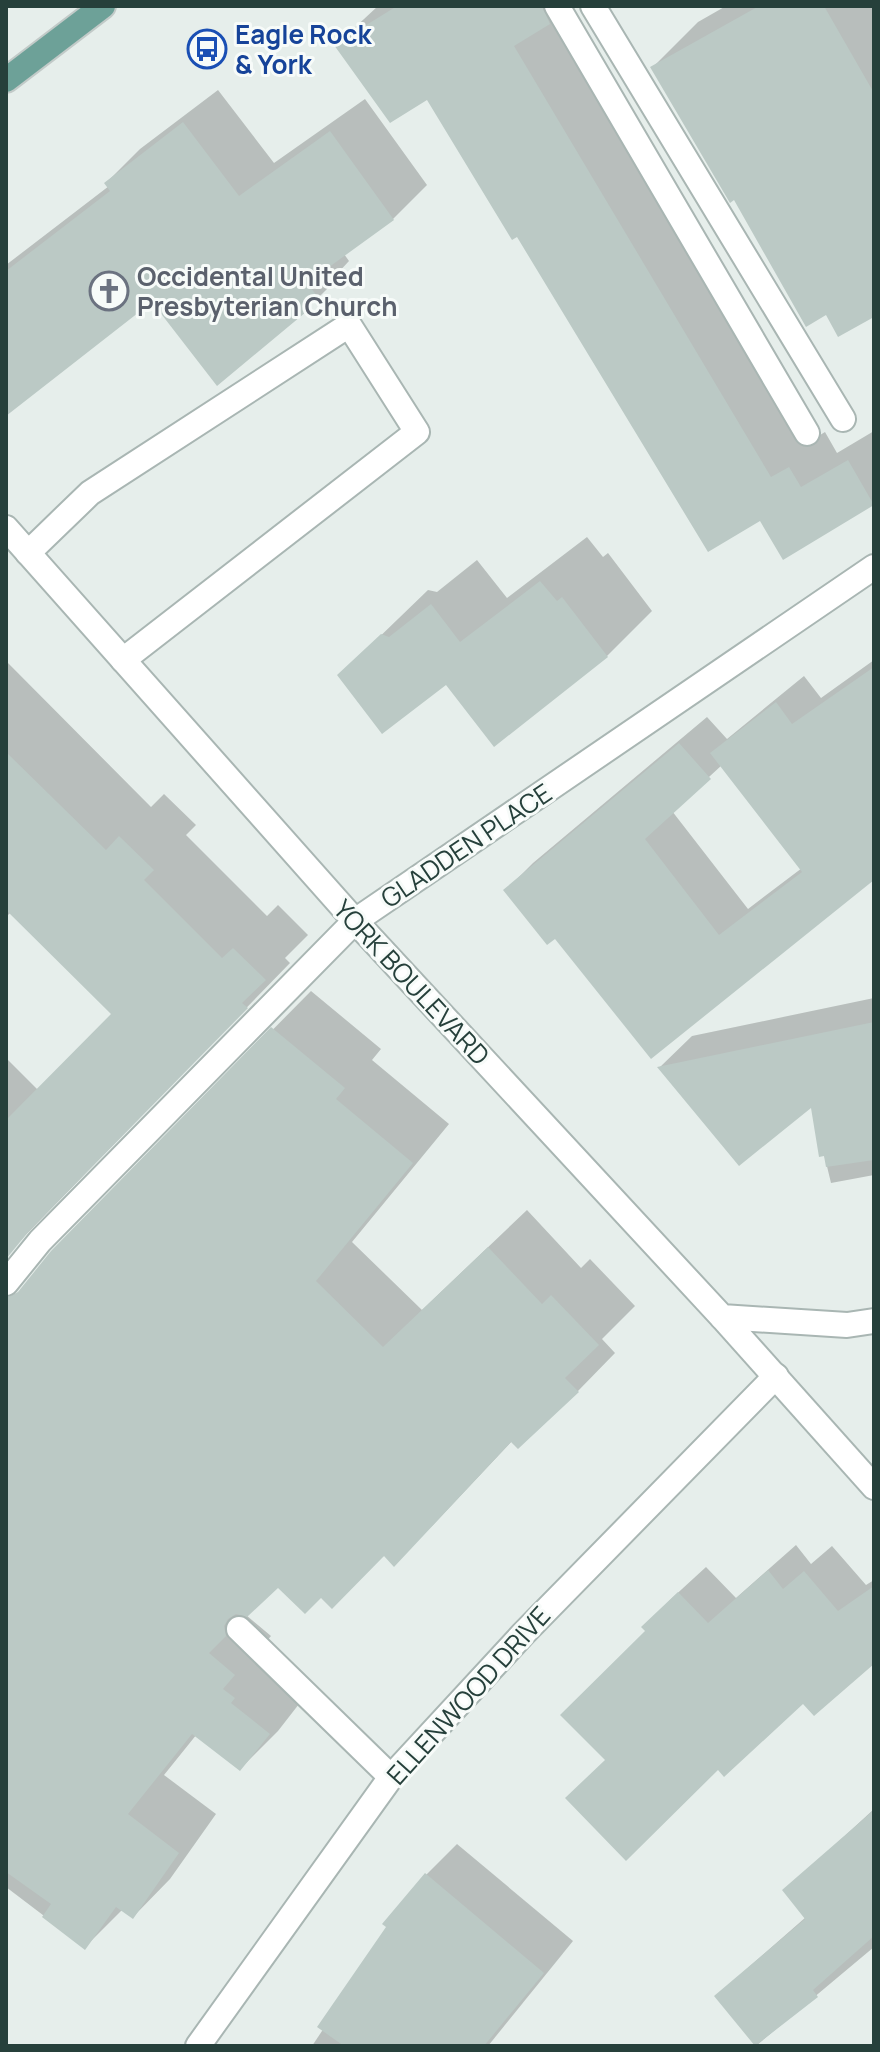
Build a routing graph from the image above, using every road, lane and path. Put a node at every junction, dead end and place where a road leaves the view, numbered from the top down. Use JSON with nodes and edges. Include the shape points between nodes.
{"nodes":[{"id":1,"x":103,"y":6,"type":"edge"},
{"id":2,"x":557,"y":6,"type":"edge"},
{"id":3,"x":593,"y":6,"type":"edge"},
{"id":4,"x":6,"y":80,"type":"edge"},
{"id":5,"x":843,"y":419,"type":"dead end"},
{"id":6,"x":807,"y":433,"type":"dead end"},
{"id":7,"x":6,"y":528,"type":"edge"},
{"id":8,"x":28,"y":553,"type":"junction"},
{"id":9,"x":874,"y":567,"type":"edge"},
{"id":10,"x":123,"y":660,"type":"junction"},
{"id":11,"x":355,"y":921,"type":"junction"},
{"id":12,"x":6,"y":1283,"type":"edge"},
{"id":13,"x":722,"y":1317,"type":"junction"},
{"id":14,"x":874,"y":1321,"type":"edge"},
{"id":15,"x":776,"y":1376,"type":"junction"},
{"id":16,"x":874,"y":1487,"type":"edge"},
{"id":17,"x":239,"y":1629,"type":"dead end"},
{"id":18,"x":391,"y":1777,"type":"junction"},
{"id":19,"x":198,"y":2046,"type":"edge"}],
"edges":[{"from":1,"to":4,"type":"main road"},
{"from":2,"to":6,"type":"street"},
{"from":3,"to":5,"type":"street"},
{"from":7,"to":8,"type":"street","name":"YORK BOULEVARD"},
{"from":8,"to":10,"type":"street","name":"YORK BOULEVARD"},
{"from":8,"to":10,"type":"street","via":[[90,493],[349,325],[417,432]]},
{"from":9,"to":11,"type":"street","name":"GLADDEN PLACE"},
{"from":10,"to":11,"type":"street","name":"YORK BOULEVARD"},
{"from":11,"to":12,"type":"street","name":"GLADDEN PLACE","via":[[40,1241]]},
{"from":11,"to":13,"type":"street","name":"YORK BOULEVARD"},
{"from":13,"to":14,"type":"street","via":[[847,1325]]},
{"from":13,"to":15,"type":"street","name":"YORK BOULEVARD"},
{"from":15,"to":16,"type":"street","name":"YORK BOULEVARD"},
{"from":15,"to":18,"type":"street","name":"ELLENWOOD DRIVE"},
{"from":17,"to":18,"type":"street"},
{"from":18,"to":19,"type":"street","name":"ELLENWOOD DRIVE"}]}
